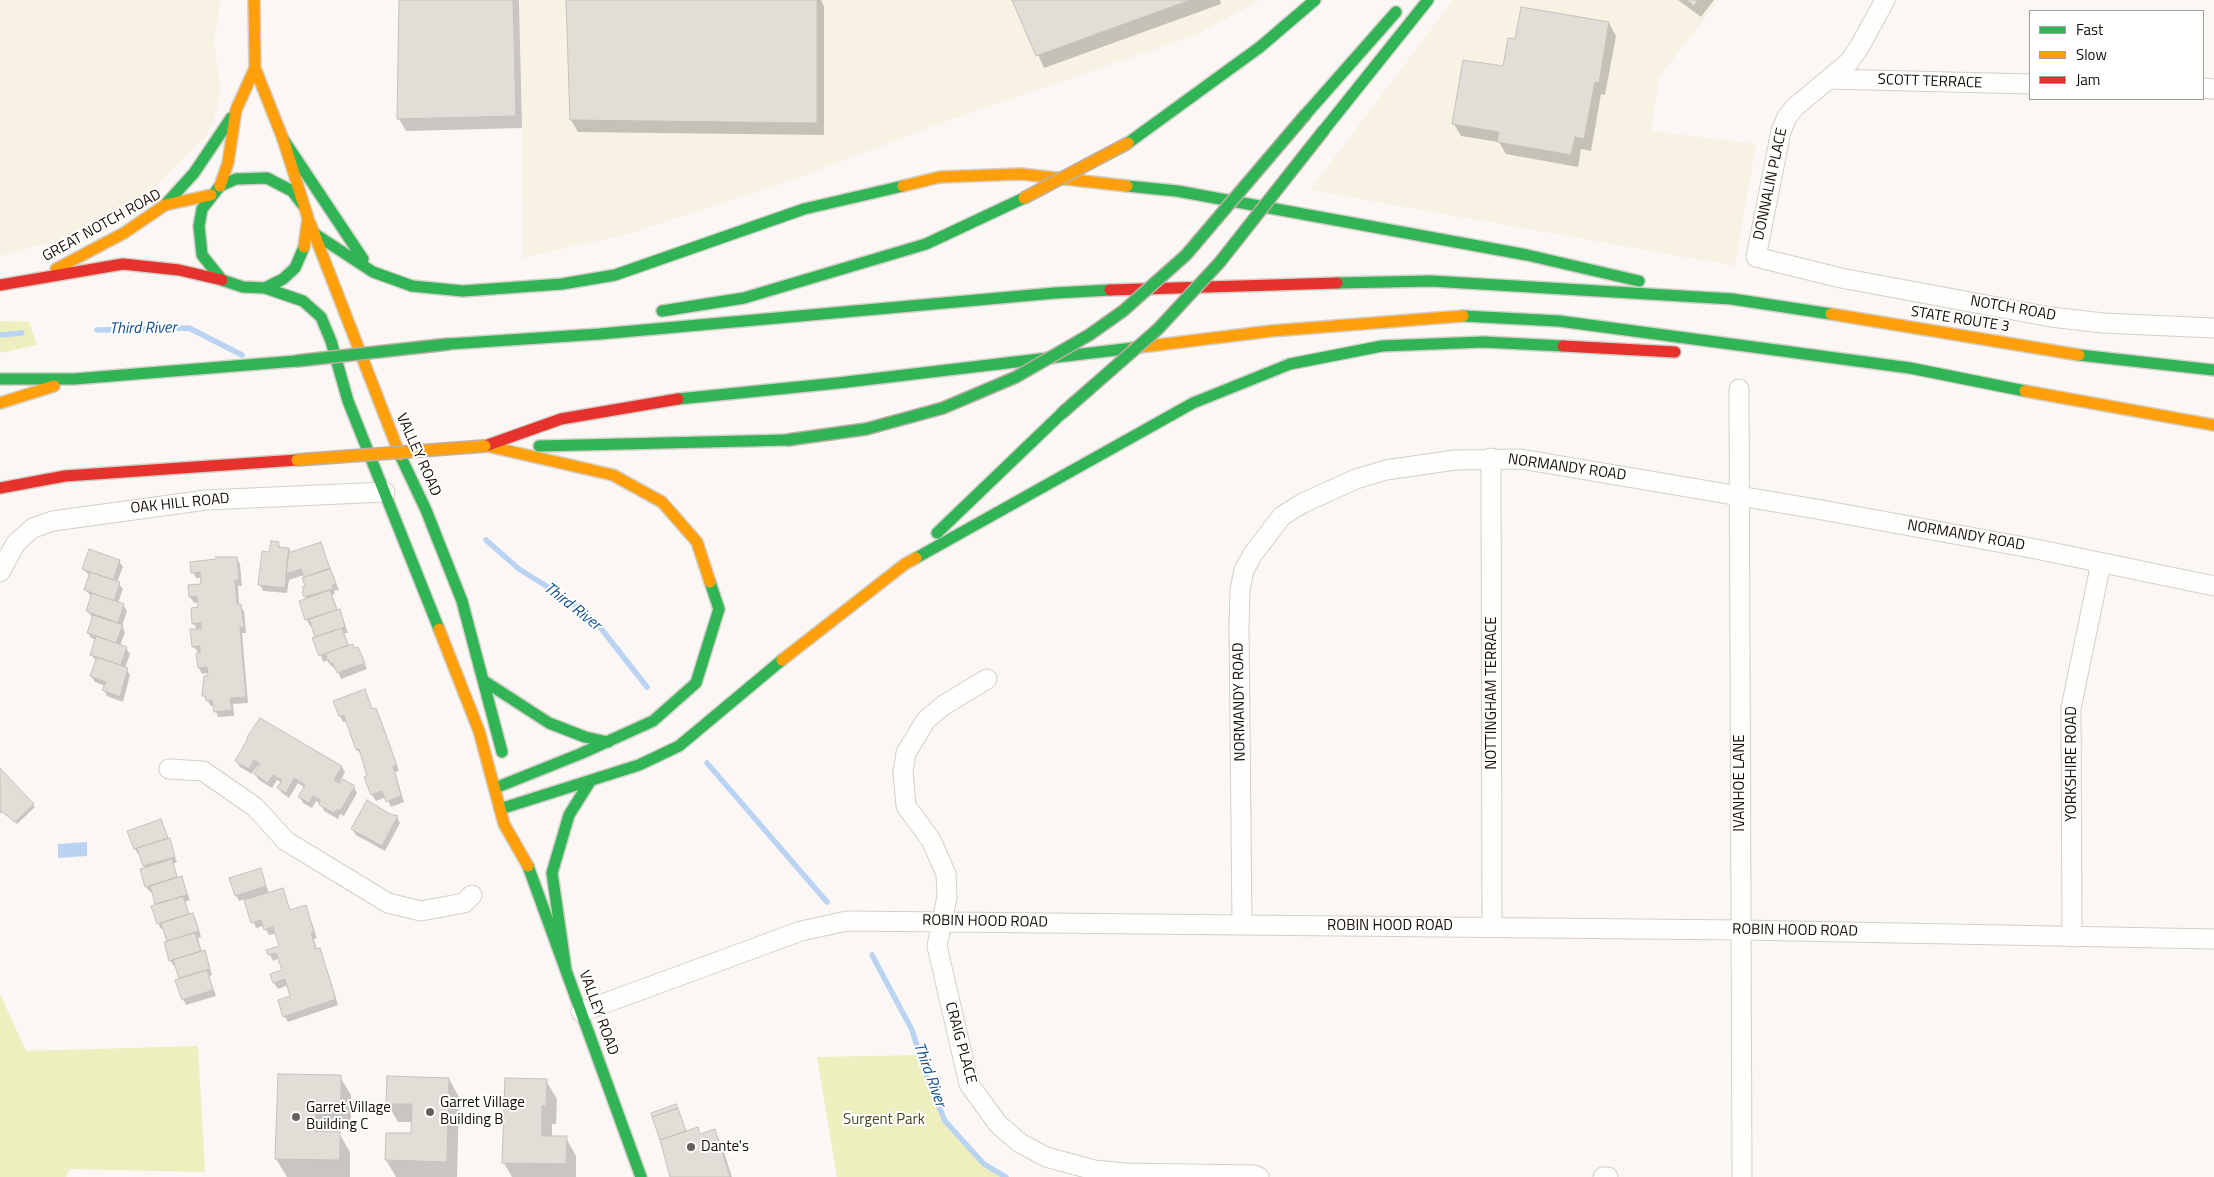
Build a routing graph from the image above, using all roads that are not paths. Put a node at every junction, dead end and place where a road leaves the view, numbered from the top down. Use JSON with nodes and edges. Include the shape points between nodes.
{"nodes":[{"id":1,"x":254,"y":0,"type":"edge"},
{"id":2,"x":1315,"y":0,"type":"edge"},
{"id":3,"x":1407,"y":0,"type":"edge"},
{"id":4,"x":1428,"y":0,"type":"edge"},
{"id":5,"x":1885,"y":0,"type":"edge"},
{"id":6,"x":255,"y":68,"type":"junction"},
{"id":7,"x":1829,"y":79,"type":"junction"},
{"id":8,"x":2029,"y":84,"type":"edge"},
{"id":9,"x":236,"y":110,"type":"junction"},
{"id":10,"x":283,"y":140,"type":"junction"},
{"id":11,"x":220,"y":186,"type":"junction"},
{"id":12,"x":211,"y":195,"type":"junction"},
{"id":13,"x":302,"y":204,"type":"junction"},
{"id":14,"x":165,"y":205,"type":"junction"},
{"id":15,"x":308,"y":218,"type":"junction"},
{"id":16,"x":315,"y":234,"type":"junction"},
{"id":17,"x":1756,"y":257,"type":"joint"},
{"id":18,"x":373,"y":272,"type":"junction"},
{"id":19,"x":38,"y":279,"type":"junction"},
{"id":20,"x":222,"y":280,"type":"junction"},
{"id":21,"x":0,"y":285,"type":"edge"},
{"id":22,"x":264,"y":288,"type":"junction"},
{"id":23,"x":1701,"y":296,"type":"junction"},
{"id":24,"x":646,"y":313,"type":"dead end"},
{"id":25,"x":587,"y":322,"type":"dead end"},
{"id":26,"x":2214,"y":328,"type":"edge"},
{"id":27,"x":1718,"y":342,"type":"junction"},
{"id":28,"x":449,"y":344,"type":"junction"},
{"id":29,"x":2214,"y":370,"type":"edge"},
{"id":30,"x":0,"y":379,"type":"edge"},
{"id":31,"x":74,"y":379,"type":"junction"},
{"id":32,"x":1739,"y":389,"type":"dead end"},
{"id":33,"x":0,"y":403,"type":"edge"},
{"id":34,"x":2210,"y":425,"type":"edge"},
{"id":35,"x":485,"y":446,"type":"junction"},
{"id":36,"x":1491,"y":458,"type":"junction"},
{"id":37,"x":0,"y":488,"type":"edge"},
{"id":38,"x":384,"y":492,"type":"junction"},
{"id":39,"x":1739,"y":496,"type":"junction"},
{"id":40,"x":905,"y":564,"type":"junction"},
{"id":41,"x":2101,"y":564,"type":"junction"},
{"id":42,"x":0,"y":572,"type":"edge"},
{"id":43,"x":2214,"y":586,"type":"edge"},
{"id":44,"x":987,"y":679,"type":"dead end"},
{"id":45,"x":484,"y":681,"type":"junction"},
{"id":46,"x":608,"y":742,"type":"junction"},
{"id":47,"x":170,"y":769,"type":"dead end"},
{"id":48,"x":508,"y":773,"type":"junction"},
{"id":49,"x":591,"y":780,"type":"junction"},
{"id":50,"x":495,"y":788,"type":"junction"},
{"id":51,"x":518,"y":808,"type":"junction"},
{"id":52,"x":500,"y":809,"type":"junction"},
{"id":53,"x":524,"y":835,"type":"dead end"},
{"id":54,"x":526,"y":861,"type":"junction"},
{"id":55,"x":472,"y":895,"type":"dead end"},
{"id":56,"x":941,"y":921,"type":"junction"},
{"id":57,"x":1242,"y":925,"type":"junction"},
{"id":58,"x":1492,"y":927,"type":"junction"},
{"id":59,"x":1741,"y":930,"type":"junction"},
{"id":60,"x":2072,"y":937,"type":"junction"},
{"id":61,"x":2214,"y":938,"type":"edge"},
{"id":62,"x":566,"y":970,"type":"junction"},
{"id":63,"x":581,"y":1012,"type":"junction"},
{"id":64,"x":641,"y":1177,"type":"edge"},
{"id":65,"x":1260,"y":1177,"type":"edge"},
{"id":66,"x":1603,"y":1177,"type":"edge"},
{"id":67,"x":1608,"y":1177,"type":"edge"},
{"id":68,"x":1742,"y":1177,"type":"edge"}],
"edges":[{"from":1,"to":6,"type":"main road","name":"VALLEY ROAD"},
{"from":2,"to":24,"type":"main road","bridge":true,"via":[[1260,47],[1128,143],[1024,198],[926,244],[744,298]]},
{"from":3,"to":35,"type":"main road","bridge":true,"via":[[1186,255],[1123,311],[1075,344],[1016,377],[943,408],[866,429],[787,440]]},
{"from":4,"to":40,"type":"main road","bridge":true,"via":[[1220,262],[1158,329],[1061,414]]},
{"from":5,"to":7,"type":"street","name":"DONNALIN PLACE","via":[[1849,62]]},
{"from":6,"to":9,"type":"main road","name":"VALLEY ROAD"},
{"from":6,"to":10,"type":"main road","name":"VALLEY ROAD"},
{"from":7,"to":8,"type":"street","name":"SCOTT TERRACE"},
{"from":7,"to":17,"type":"street","name":"DONNALIN PLACE","via":[[1795,107],[1781,130]]},
{"from":9,"to":11,"type":"main road","name":"VALLEY ROAD","via":[[228,163]]},
{"from":9,"to":14,"type":"main road","via":[[194,173]]},
{"from":10,"to":13,"type":"main road","name":"VALLEY ROAD"},
{"from":10,"to":18,"type":"main road"},
{"from":11,"to":12,"type":"main road"},
{"from":11,"to":13,"type":"main road","via":[[236,179],[266,178],[292,191]]},
{"from":12,"to":14,"type":"main road","name":"GREAT NOTCH ROAD"},
{"from":12,"to":20,"type":"main road","via":[[202,209],[199,240],[202,255]]},
{"from":13,"to":15,"type":"main road","name":"VALLEY ROAD"},
{"from":14,"to":19,"type":"main road","name":"GREAT NOTCH ROAD","via":[[124,233]]},
{"from":15,"to":16,"type":"main road","name":"VALLEY ROAD"},
{"from":15,"to":22,"type":"main road","via":[[303,251],[295,268],[283,279]]},
{"from":16,"to":18,"type":"main road"},
{"from":16,"to":45,"type":"main road","name":"VALLEY ROAD","via":[[404,466],[426,510],[462,601]]},
{"from":17,"to":26,"type":"street","name":"NOTCH ROAD","via":[[1841,278],[2051,317]]},
{"from":18,"to":23,"type":"main road","via":[[412,286],[463,291],[562,284],[615,275],[804,209],[940,177],[1020,174],[1177,191],[1527,255]]},
{"from":19,"to":20,"type":"main road","name":"GREAT NOTCH ROAD","via":[[123,264],[179,270]]},
{"from":19,"to":21,"type":"main road","name":"GREAT NOTCH ROAD"},
{"from":20,"to":22,"type":"main road","via":[[243,287]]},
{"from":22,"to":38,"type":"main road","name":"VALLEY ROAD","via":[[303,301],[321,317],[348,401]]},
{"from":23,"to":28,"type":"main road","via":[[1431,282],[1191,286],[1055,293],[599,334]]},
{"from":23,"to":29,"type":"main road","name":"STATE ROUTE 3","via":[[2101,359]]},
{"from":25,"to":28,"type":"main road"},
{"from":27,"to":34,"type":"main road","via":[[1910,368]]},
{"from":27,"to":35,"type":"main road","via":[[1559,321],[1474,315],[1271,331],[838,383],[696,396],[561,419]]},
{"from":27,"to":40,"type":"main road","via":[[1672,353],[1483,342],[1382,346],[1290,364],[1193,403]]},
{"from":28,"to":31,"type":"main road","bridge":true,"via":[[296,361]]},
{"from":30,"to":31,"type":"main road"},
{"from":31,"to":33,"type":"main road"},
{"from":32,"to":39,"type":"street","name":"IVANHOE LANE"},
{"from":35,"to":37,"type":"main road","bridge":true,"via":[[65,476]]},
{"from":35,"to":46,"type":"main road","via":[[613,474],[662,502],[697,542],[719,609],[696,683],[653,721]]},
{"from":36,"to":39,"type":"street","name":"NORMANDY ROAD","via":[[1522,459]]},
{"from":36,"to":57,"type":"street","name":"NORMANDY ROAD","via":[[1386,470],[1330,491],[1282,516],[1252,554],[1244,570],[1240,590],[1239,626]]},
{"from":36,"to":58,"type":"street","name":"NOTTINGHAM TERRACE"},
{"from":38,"to":42,"type":"street","name":"OAK HILL ROAD","via":[[206,500],[53,521],[33,528],[16,543]]},
{"from":38,"to":50,"type":"main road","name":"VALLEY ROAD","via":[[479,731]]},
{"from":39,"to":41,"type":"street","name":"NORMANDY ROAD","via":[[2036,549]]},
{"from":39,"to":59,"type":"street","name":"IVANHOE LANE"},
{"from":40,"to":49,"type":"main road","via":[[833,618],[679,746],[639,765]]},
{"from":41,"to":43,"type":"street","name":"NORMANDY ROAD"},
{"from":41,"to":60,"type":"street","name":"YORKSHIRE ROAD","via":[[2071,708]]},
{"from":44,"to":56,"type":"street","name":"CRAIG PLACE","via":[[944,704],[932,715],[914,737],[906,754],[903,772],[906,806],[931,840],[946,874],[947,897]]},
{"from":45,"to":46,"type":"main road","via":[[549,723]]},
{"from":45,"to":48,"type":"main road","name":"VALLEY ROAD"},
{"from":46,"to":48,"type":"main road"},
{"from":47,"to":55,"type":"street","via":[[202,771],[255,807],[286,841],[388,904],[421,911],[464,903]]},
{"from":48,"to":50,"type":"main road"},
{"from":48,"to":51,"type":"main road","name":"VALLEY ROAD"},
{"from":49,"to":51,"type":"main road"},
{"from":49,"to":62,"type":"main road","via":[[569,815],[552,872]]},
{"from":50,"to":52,"type":"main road","name":"VALLEY ROAD"},
{"from":51,"to":52,"type":"main road"},
{"from":52,"to":54,"type":"main road","name":"VALLEY ROAD","via":[[504,824]]},
{"from":53,"to":54,"type":"main road","name":"VALLEY ROAD"},
{"from":54,"to":62,"type":"main road","name":"VALLEY ROAD"},
{"from":56,"to":57,"type":"street","name":"ROBIN HOOD ROAD"},
{"from":56,"to":63,"type":"street","name":"ROBIN HOOD ROAD","via":[[847,921],[801,931]]},
{"from":56,"to":65,"type":"street","name":"CRAIG PLACE","via":[[937,946],[941,970],[969,1084],[998,1124],[1020,1143],[1046,1157],[1094,1170]]},
{"from":57,"to":58,"type":"street","name":"ROBIN HOOD ROAD"},
{"from":58,"to":59,"type":"street","name":"ROBIN HOOD ROAD"},
{"from":59,"to":60,"type":"street","name":"ROBIN HOOD ROAD"},
{"from":59,"to":68,"type":"street","name":"IVANHOE LANE"},
{"from":60,"to":61,"type":"street","name":"ROBIN HOOD ROAD"},
{"from":62,"to":63,"type":"main road","name":"VALLEY ROAD"},
{"from":63,"to":64,"type":"main road","name":"VALLEY ROAD"},
{"from":66,"to":67,"type":"street"}]}
